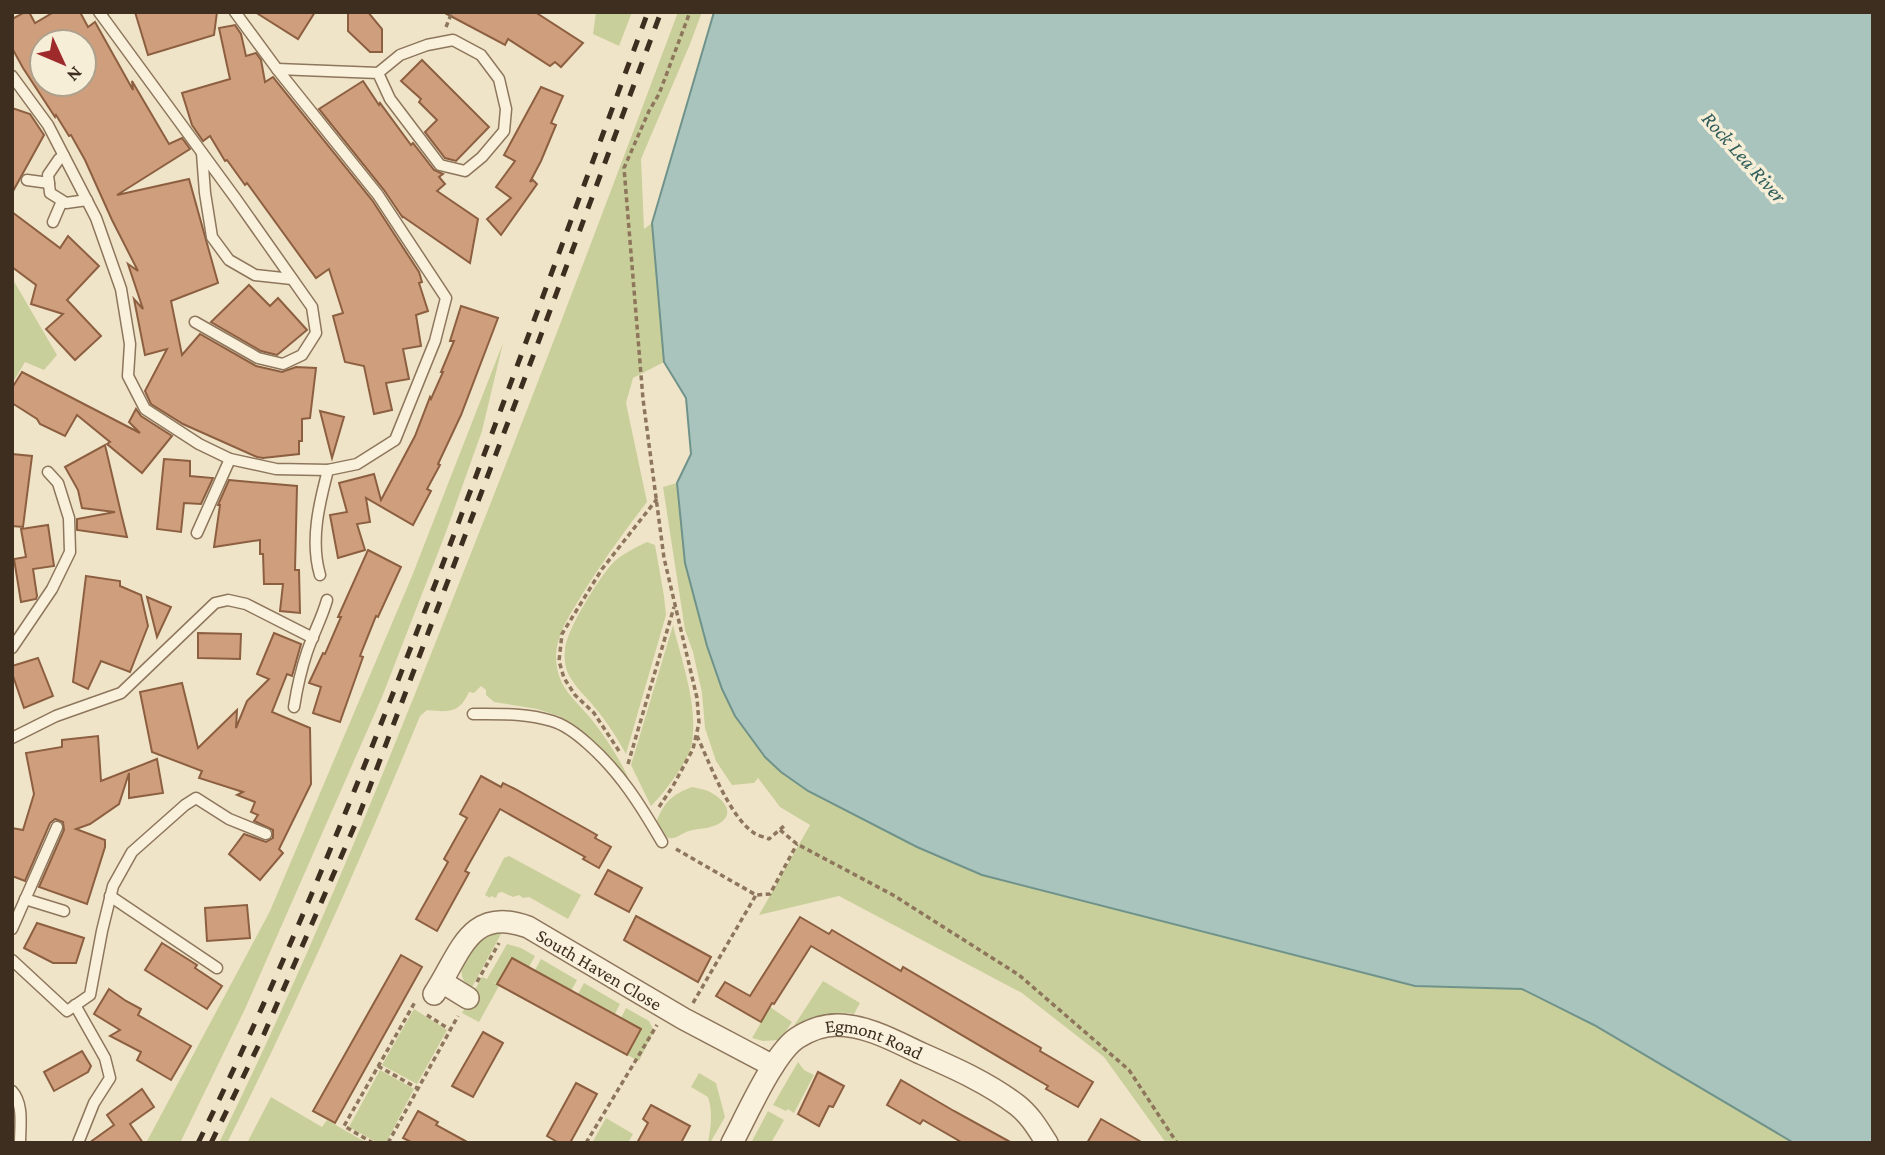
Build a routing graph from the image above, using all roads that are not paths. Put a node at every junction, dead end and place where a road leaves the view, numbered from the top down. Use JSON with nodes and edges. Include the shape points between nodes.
{"nodes":[{"id":1,"x":99,"y":12,"type":"edge"},
{"id":2,"x":235,"y":12,"type":"edge"},
{"id":3,"x":277,"y":69,"type":"junction"},
{"id":4,"x":378,"y":73,"type":"junction"},
{"id":5,"x":12,"y":76,"type":"edge"},
{"id":6,"x":202,"y":153,"type":"junction"},
{"id":7,"x":64,"y":156,"type":"junction"},
{"id":8,"x":27,"y":180,"type":"dead end"},
{"id":9,"x":48,"y":183,"type":"junction"},
{"id":10,"x":87,"y":200,"type":"junction"},
{"id":11,"x":62,"y":201,"type":"junction"},
{"id":12,"x":53,"y":222,"type":"dead end"},
{"id":13,"x":292,"y":279,"type":"junction"},
{"id":14,"x":195,"y":322,"type":"dead end"},
{"id":15,"x":230,"y":459,"type":"junction"},
{"id":16,"x":328,"y":470,"type":"junction"},
{"id":17,"x":48,"y":472,"type":"dead end"},
{"id":18,"x":197,"y":533,"type":"dead end"},
{"id":19,"x":320,"y":575,"type":"dead end"},
{"id":20,"x":327,"y":600,"type":"dead end"},
{"id":21,"x":313,"y":638,"type":"junction"},
{"id":22,"x":12,"y":648,"type":"edge"},
{"id":23,"x":294,"y":706,"type":"dead end"},
{"id":24,"x":472,"y":714,"type":"dead end"},
{"id":25,"x":12,"y":738,"type":"edge"},
{"id":26,"x":57,"y":827,"type":"dead end"},
{"id":27,"x":266,"y":834,"type":"dead end"},
{"id":28,"x":662,"y":842,"type":"road end"},
{"id":29,"x":110,"y":896,"type":"junction"},
{"id":30,"x":25,"y":899,"type":"junction"},
{"id":31,"x":64,"y":911,"type":"dead end"},
{"id":32,"x":12,"y":929,"type":"edge"},
{"id":33,"x":12,"y":960,"type":"edge"},
{"id":34,"x":217,"y":968,"type":"dead end"},
{"id":35,"x":468,"y":998,"type":"road end"},
{"id":36,"x":75,"y":1005,"type":"junction"},
{"id":37,"x":773,"y":1066,"type":"junction"},
{"id":38,"x":12,"y":1091,"type":"edge"},
{"id":39,"x":20,"y":1143,"type":"edge"},
{"id":40,"x":78,"y":1143,"type":"edge"},
{"id":41,"x":732,"y":1143,"type":"edge"},
{"id":42,"x":1047,"y":1143,"type":"edge"}],
"edges":[{"from":1,"to":6,"type":"lane"},
{"from":2,"to":3,"type":"lane"},
{"from":3,"to":4,"type":"lane"},
{"from":3,"to":16,"type":"lane","via":[[378,195],[446,298],[435,341],[395,440],[357,464]]},
{"from":4,"to":4,"type":"lane","via":[[400,55],[453,40],[481,55],[499,79],[506,109],[504,131],[465,171],[440,165],[390,99]]},
{"from":5,"to":7,"type":"lane"},
{"from":6,"to":13,"type":"lane"},
{"from":6,"to":13,"type":"lane","via":[[212,237],[229,260],[255,275]]},
{"from":7,"to":9,"type":"lane","via":[[48,175]]},
{"from":7,"to":10,"type":"lane"},
{"from":8,"to":9,"type":"lane"},
{"from":9,"to":11,"type":"lane","via":[[50,193]]},
{"from":10,"to":11,"type":"lane"},
{"from":10,"to":15,"type":"lane","via":[[121,289],[131,344],[128,376],[145,409]]},
{"from":11,"to":12,"type":"lane"},
{"from":13,"to":14,"type":"lane","via":[[312,307],[316,333],[302,355],[283,364],[258,358]]},
{"from":15,"to":16,"type":"lane","via":[[276,469]]},
{"from":15,"to":18,"type":"lane"},
{"from":16,"to":19,"type":"lane","via":[[315,539]]},
{"from":17,"to":22,"type":"lane","via":[[58,483],[69,518],[70,552]]},
{"from":20,"to":21,"type":"lane"},
{"from":21,"to":23,"type":"lane"},
{"from":21,"to":25,"type":"lane","via":[[246,604],[215,603],[121,693],[56,716]]},
{"from":24,"to":28,"type":"lane","via":[[522,714],[555,722],[577,734],[617,772]]},
{"from":26,"to":30,"type":"lane"},
{"from":27,"to":29,"type":"lane","via":[[229,819],[196,798],[132,852]]},
{"from":29,"to":34,"type":"lane"},
{"from":29,"to":36,"type":"lane","via":[[90,995]]},
{"from":30,"to":31,"type":"lane"},
{"from":30,"to":32,"type":"lane"},
{"from":33,"to":36,"type":"lane","via":[[67,1011]]},
{"from":35,"to":37,"type":"street","name":"South Haven Close","via":[[438,988],[478,929],[492,922],[513,921]]},
{"from":36,"to":40,"type":"lane","via":[[105,1058],[110,1078]]},
{"from":37,"to":41,"type":"street","name":"Egmont Road"},
{"from":37,"to":42,"type":"street","name":"Egmont Road","via":[[788,1045],[820,1027],[846,1026],[880,1034],[998,1092],[1026,1113]]},
{"from":38,"to":39,"type":"lane","via":[[19,1098]]}]}
